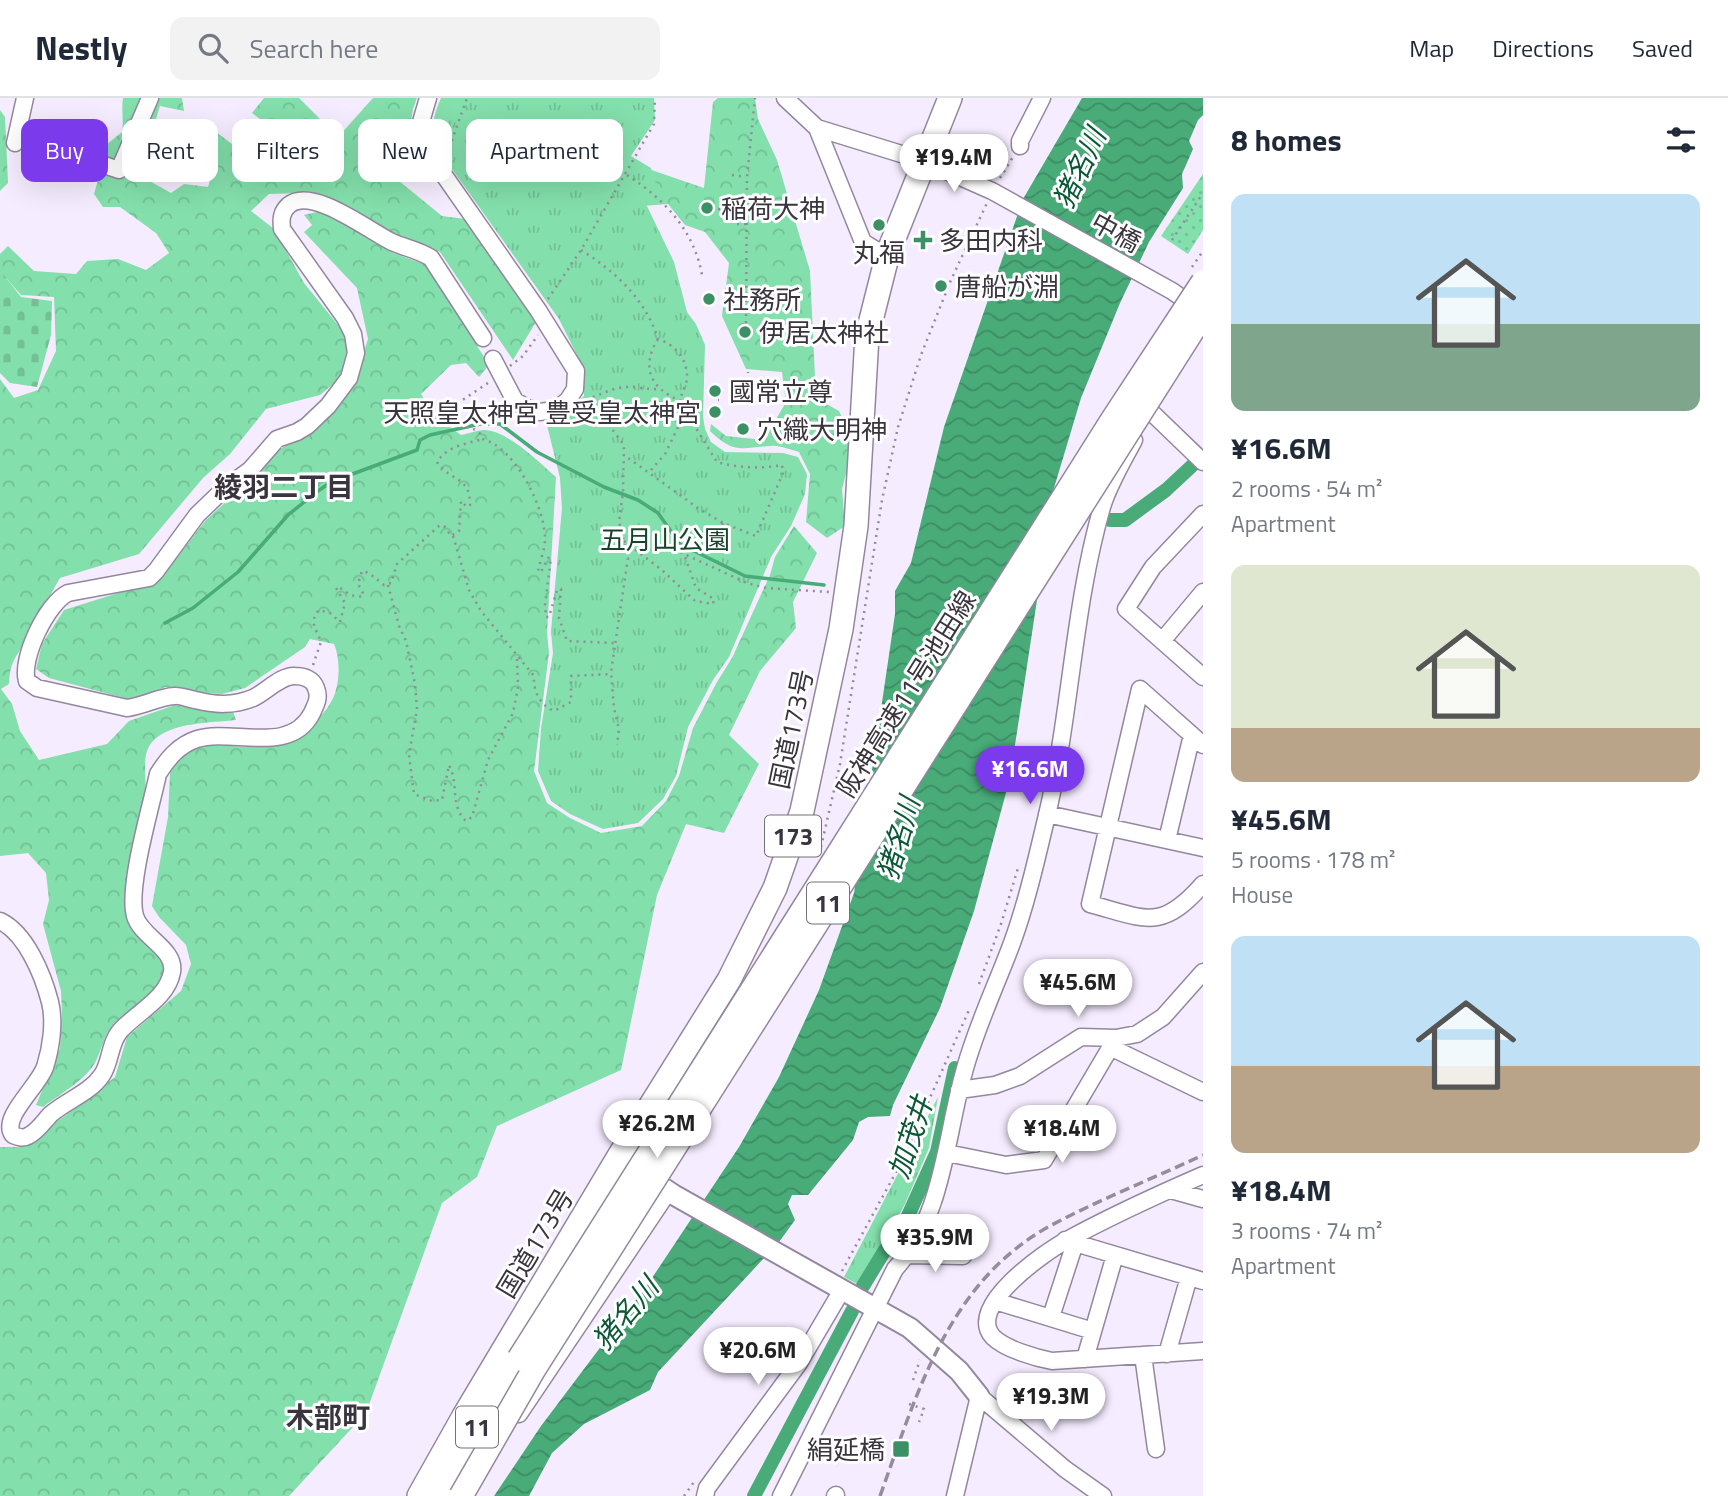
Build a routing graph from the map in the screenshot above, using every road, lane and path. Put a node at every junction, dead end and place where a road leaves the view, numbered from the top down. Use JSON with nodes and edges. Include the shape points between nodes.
{"nodes":[{"id":1,"x":25,"y":98,"type":"edge"},
{"id":2,"x":150,"y":98,"type":"edge"},
{"id":3,"x":428,"y":98,"type":"edge"},
{"id":4,"x":467,"y":98,"type":"edge"},
{"id":5,"x":655,"y":98,"type":"edge"},
{"id":6,"x":755,"y":98,"type":"edge"},
{"id":7,"x":785,"y":98,"type":"edge"},
{"id":8,"x":950,"y":98,"type":"edge"},
{"id":9,"x":1042,"y":98,"type":"edge"},
{"id":10,"x":422,"y":119,"type":"edge"},
{"id":11,"x":817,"y":128,"type":"junction"},
{"id":12,"x":452,"y":142,"type":"edge"},
{"id":13,"x":15,"y":143,"type":"dead end"},
{"id":14,"x":1020,"y":146,"type":"dead end"},
{"id":15,"x":924,"y":161,"type":"junction"},
{"id":16,"x":108,"y":166,"type":"edge"},
{"id":17,"x":626,"y":174,"type":"junction"},
{"id":18,"x":732,"y":175,"type":"dead end"},
{"id":19,"x":747,"y":177,"type":"junction"},
{"id":20,"x":450,"y":182,"type":"edge"},
{"id":21,"x":1203,"y":193,"type":"edge"},
{"id":22,"x":718,"y":209,"type":"dead end"},
{"id":23,"x":747,"y":209,"type":"junction"},
{"id":24,"x":737,"y":224,"type":"dead end"},
{"id":25,"x":747,"y":224,"type":"junction"},
{"id":26,"x":1172,"y":240,"type":"dead end"},
{"id":27,"x":581,"y":250,"type":"junction"},
{"id":28,"x":1203,"y":251,"type":"edge"},
{"id":29,"x":888,"y":253,"type":"junction"},
{"id":30,"x":702,"y":275,"type":"dead end"},
{"id":31,"x":1196,"y":276,"type":"edge"},
{"id":32,"x":725,"y":289,"type":"dead end"},
{"id":33,"x":746,"y":290,"type":"junction"},
{"id":34,"x":746,"y":296,"type":"junction"},
{"id":35,"x":766,"y":296,"type":"dead end"},
{"id":36,"x":1203,"y":315,"type":"edge"},
{"id":37,"x":542,"y":317,"type":"junction"},
{"id":38,"x":746,"y":323,"type":"dead end"},
{"id":39,"x":658,"y":339,"type":"junction"},
{"id":40,"x":500,"y":374,"type":"junction"},
{"id":41,"x":659,"y":389,"type":"junction"},
{"id":42,"x":580,"y":394,"type":"junction"},
{"id":43,"x":681,"y":401,"type":"junction"},
{"id":44,"x":1148,"y":410,"type":"junction"},
{"id":45,"x":684,"y":417,"type":"junction"},
{"id":46,"x":483,"y":439,"type":"junction"},
{"id":47,"x":624,"y":455,"type":"junction"},
{"id":48,"x":1203,"y":462,"type":"edge"},
{"id":49,"x":649,"y":471,"type":"junction"},
{"id":50,"x":1203,"y":514,"type":"edge"},
{"id":51,"x":723,"y":523,"type":"junction"},
{"id":52,"x":453,"y":536,"type":"junction"},
{"id":53,"x":624,"y":541,"type":"junction"},
{"id":54,"x":684,"y":554,"type":"junction"},
{"id":55,"x":388,"y":585,"type":"junction"},
{"id":56,"x":832,"y":592,"type":"dead end"},
{"id":57,"x":1203,"y":592,"type":"edge"},
{"id":58,"x":1162,"y":641,"type":"junction"},
{"id":59,"x":614,"y":643,"type":"junction"},
{"id":60,"x":517,"y":658,"type":"junction"},
{"id":61,"x":611,"y":674,"type":"junction"},
{"id":62,"x":307,"y":677,"type":"junction"},
{"id":63,"x":1203,"y":677,"type":"edge"},
{"id":64,"x":1198,"y":740,"type":"edge"},
{"id":65,"x":617,"y":745,"type":"dead end"},
{"id":66,"x":1047,"y":814,"type":"junction"},
{"id":67,"x":1107,"y":827,"type":"junction"},
{"id":68,"x":1167,"y":840,"type":"junction"},
{"id":69,"x":1203,"y":848,"type":"edge"},
{"id":70,"x":1021,"y":859,"type":"dead end"},
{"id":71,"x":1203,"y":884,"type":"edge"},
{"id":72,"x":0,"y":921,"type":"edge"},
{"id":73,"x":1203,"y":972,"type":"edge"},
{"id":74,"x":977,"y":988,"type":"dead end"},
{"id":75,"x":972,"y":1001,"type":"dead end"},
{"id":76,"x":1113,"y":1043,"type":"junction"},
{"id":77,"x":959,"y":1090,"type":"junction"},
{"id":78,"x":1203,"y":1092,"type":"edge"},
{"id":79,"x":947,"y":1153,"type":"junction"},
{"id":80,"x":618,"y":1158,"type":"junction"},
{"id":81,"x":1203,"y":1175,"type":"edge"},
{"id":82,"x":1171,"y":1189,"type":"junction"},
{"id":83,"x":669,"y":1197,"type":"junction"},
{"id":84,"x":1203,"y":1199,"type":"edge"},
{"id":85,"x":1070,"y":1242,"type":"junction"},
{"id":86,"x":907,"y":1255,"type":"junction"},
{"id":87,"x":1115,"y":1255,"type":"junction"},
{"id":88,"x":963,"y":1256,"type":"dead end"},
{"id":89,"x":1196,"y":1279,"type":"edge"},
{"id":90,"x":840,"y":1286,"type":"junction"},
{"id":91,"x":995,"y":1301,"type":"junction"},
{"id":92,"x":876,"y":1310,"type":"junction"},
{"id":93,"x":1051,"y":1317,"type":"junction"},
{"id":94,"x":1093,"y":1331,"type":"junction"},
{"id":95,"x":924,"y":1351,"type":"junction"},
{"id":96,"x":1203,"y":1351,"type":"edge"},
{"id":97,"x":1167,"y":1354,"type":"junction"},
{"id":98,"x":1143,"y":1355,"type":"junction"},
{"id":99,"x":1085,"y":1359,"type":"junction"},
{"id":100,"x":913,"y":1380,"type":"dead end"},
{"id":101,"x":979,"y":1396,"type":"junction"},
{"id":102,"x":909,"y":1404,"type":"dead end"},
{"id":103,"x":919,"y":1422,"type":"dead end"},
{"id":104,"x":1156,"y":1449,"type":"dead end"},
{"id":105,"x":419,"y":1496,"type":"edge"},
{"id":106,"x":438,"y":1496,"type":"edge"},
{"id":107,"x":461,"y":1496,"type":"edge"},
{"id":108,"x":468,"y":1496,"type":"edge"},
{"id":109,"x":705,"y":1496,"type":"edge"},
{"id":110,"x":781,"y":1496,"type":"edge"},
{"id":111,"x":955,"y":1496,"type":"edge"},
{"id":112,"x":1103,"y":1496,"type":"edge"}],
"edges":[{"from":1,"to":13,"type":"street"},
{"from":2,"to":16,"type":"street","via":[[120,170]]},
{"from":3,"to":10,"type":"street"},
{"from":4,"to":12,"type":"path"},
{"from":5,"to":17,"type":"path","via":[[654,124]]},
{"from":6,"to":19,"type":"path"},
{"from":7,"to":11,"type":"street"},
{"from":8,"to":15,"type":"highway","name":"国道173号","number":"173"},
{"from":9,"to":14,"type":"street"},
{"from":11,"to":15,"type":"street","name":"中橋"},
{"from":11,"to":29,"type":"street","via":[[863,242]]},
{"from":15,"to":29,"type":"highway","name":"国道173号","number":"173"},
{"from":15,"to":36,"type":"street","name":"中橋","via":[[1000,195],[1172,291]]},
{"from":17,"to":27,"type":"path"},
{"from":17,"to":30,"type":"path","via":[[655,194],[678,220],[699,258]]},
{"from":18,"to":19,"type":"path"},
{"from":19,"to":23,"type":"path"},
{"from":20,"to":37,"type":"street"},
{"from":21,"to":26,"type":"path"},
{"from":22,"to":23,"type":"path"},
{"from":23,"to":25,"type":"path"},
{"from":24,"to":25,"type":"path"},
{"from":25,"to":33,"type":"path"},
{"from":27,"to":37,"type":"path"},
{"from":27,"to":39,"type":"path","via":[[607,266],[630,289]]},
{"from":28,"to":31,"type":"path"},
{"from":29,"to":80,"type":"highway","name":"国道173号","number":"173","via":[[867,336],[856,526],[841,629],[802,811],[775,888],[729,980]]},
{"from":31,"to":106,"type":"highway","name":"阪神高速11号池田線","number":"11","bridge":true,"via":[[1112,419],[519,1359]]},
{"from":32,"to":33,"type":"path"},
{"from":33,"to":34,"type":"path"},
{"from":34,"to":35,"type":"path"},
{"from":34,"to":38,"type":"path"},
{"from":36,"to":44,"type":"street"},
{"from":36,"to":107,"type":"highway","name":"阪神高速11号池田線","number":"11","bridge":true,"via":[[534,1368]]},
{"from":37,"to":40,"type":"path","via":[[523,356]]},
{"from":37,"to":42,"type":"street","via":[[576,371]]},
{"from":39,"to":41,"type":"path","via":[[649,369]]},
{"from":39,"to":43,"type":"path","via":[[671,343],[684,361],[687,378]]},
{"from":40,"to":42,"type":"street","via":[[515,401],[539,412],[556,410]]},
{"from":40,"to":46,"type":"path","via":[[446,411],[456,423],[480,432]]},
{"from":40,"to":62,"type":"street","via":[[431,258],[325,204],[304,199],[287,206],[282,229],[354,334],[356,353],[349,378],[306,426],[277,439],[250,470],[197,515],[149,578],[61,596],[36,636],[24,673],[37,688],[127,708],[174,696],[220,706],[252,698],[291,675]]},
{"from":41,"to":42,"type":"path","via":[[622,387],[595,398]]},
{"from":41,"to":43,"type":"path"},
{"from":42,"to":47,"type":"path","via":[[624,445]]},
{"from":43,"to":45,"type":"path"},
{"from":44,"to":48,"type":"street"},
{"from":44,"to":66,"type":"street","via":[[1103,505],[1078,619]]},
{"from":45,"to":49,"type":"path","via":[[665,454]]},
{"from":45,"to":51,"type":"path","via":[[717,462],[782,465],[783,473],[756,536]]},
{"from":46,"to":52,"type":"path","via":[[452,448],[438,462],[461,480],[470,494],[470,505],[461,501],[460,528]]},
{"from":46,"to":59,"type":"path","via":[[503,451],[536,499],[545,537],[538,571],[551,558],[546,617],[559,589],[559,618],[567,641]]},
{"from":47,"to":49,"type":"path"},
{"from":47,"to":53,"type":"path","via":[[620,522]]},
{"from":49,"to":51,"type":"path"},
{"from":50,"to":58,"type":"street","via":[[1153,567],[1126,609]]},
{"from":51,"to":54,"type":"path","via":[[712,531],[671,541]]},
{"from":52,"to":55,"type":"path","via":[[440,525],[397,564]]},
{"from":52,"to":60,"type":"path","via":[[469,590]]},
{"from":53,"to":54,"type":"path","via":[[695,601],[713,604],[714,599],[696,588]]},
{"from":53,"to":59,"type":"path","via":[[627,571]]},
{"from":54,"to":56,"type":"path","via":[[747,583]]},
{"from":55,"to":60,"type":"path","via":[[415,684],[410,755],[414,794],[442,800],[449,765],[456,784],[457,810],[466,821],[472,817],[488,760],[513,713],[519,687]]},
{"from":55,"to":62,"type":"path","via":[[362,571],[361,597],[336,588],[345,603],[342,618],[340,622],[330,613],[316,612],[314,630],[321,642]]},
{"from":57,"to":58,"type":"street"},
{"from":58,"to":63,"type":"street"},
{"from":59,"to":61,"type":"path"},
{"from":60,"to":61,"type":"path","via":[[534,676],[541,702],[554,711],[571,702],[571,676]]},
{"from":61,"to":65,"type":"path","via":[[620,729]]},
{"from":62,"to":72,"type":"street","via":[[316,685],[319,698],[310,717],[296,730],[262,739],[199,739],[164,764],[158,774],[133,900],[140,927],[170,959],[169,982],[119,1033],[100,1078],[26,1138],[13,1135],[8,1124],[45,1066],[51,1037],[50,1003],[24,943]]},
{"from":64,"to":67,"type":"street","via":[[1140,690]]},
{"from":64,"to":68,"type":"street"},
{"from":66,"to":67,"type":"street"},
{"from":66,"to":77,"type":"street","via":[[1013,940]]},
{"from":67,"to":68,"type":"street"},
{"from":67,"to":71,"type":"street","via":[[1090,904],[1160,918],[1174,912]]},
{"from":68,"to":69,"type":"street"},
{"from":70,"to":74,"type":"path"},
{"from":73,"to":76,"type":"street","via":[[1163,1017],[1138,1034]]},
{"from":75,"to":90,"type":"path","via":[[901,1163]]},
{"from":76,"to":77,"type":"street","via":[[1082,1037],[1020,1076],[995,1086]]},
{"from":76,"to":78,"type":"street"},
{"from":76,"to":79,"type":"street","via":[[1044,1160],[1006,1164]]},
{"from":77,"to":79,"type":"street"},
{"from":79,"to":86,"type":"street","via":[[929,1216]]},
{"from":80,"to":83,"type":"main road"},
{"from":80,"to":105,"type":"highway","name":"国道173号","number":"173"},
{"from":81,"to":82,"type":"street"},
{"from":82,"to":84,"type":"street"},
{"from":82,"to":85,"type":"street"},
{"from":83,"to":90,"type":"main road"},
{"from":83,"to":108,"type":"street","via":[[489,1458]]},
{"from":85,"to":87,"type":"street"},
{"from":85,"to":91,"type":"street","via":[[1023,1269]]},
{"from":85,"to":93,"type":"street"},
{"from":86,"to":88,"type":"street"},
{"from":86,"to":92,"type":"street","via":[[895,1269]]},
{"from":87,"to":89,"type":"street"},
{"from":87,"to":94,"type":"street"},
{"from":89,"to":97,"type":"street"},
{"from":90,"to":92,"type":"main road"},
{"from":90,"to":109,"type":"street","via":[[799,1363]]},
{"from":91,"to":93,"type":"street"},
{"from":91,"to":99,"type":"street","via":[[987,1324],[992,1336],[1003,1344],[1052,1361]]},
{"from":92,"to":95,"type":"main road"},
{"from":92,"to":101,"type":"main road","via":[[910,1328],[959,1371]]},
{"from":92,"to":110,"type":"street"},
{"from":93,"to":94,"type":"street"},
{"from":94,"to":99,"type":"street"},
{"from":95,"to":100,"type":"path"},
{"from":95,"to":101,"type":"main road"},
{"from":96,"to":97,"type":"street"},
{"from":97,"to":98,"type":"street"},
{"from":98,"to":99,"type":"street"},
{"from":98,"to":104,"type":"street"},
{"from":101,"to":111,"type":"street"},
{"from":101,"to":112,"type":"street"},
{"from":102,"to":103,"type":"path","via":[[924,1409]]}]}
